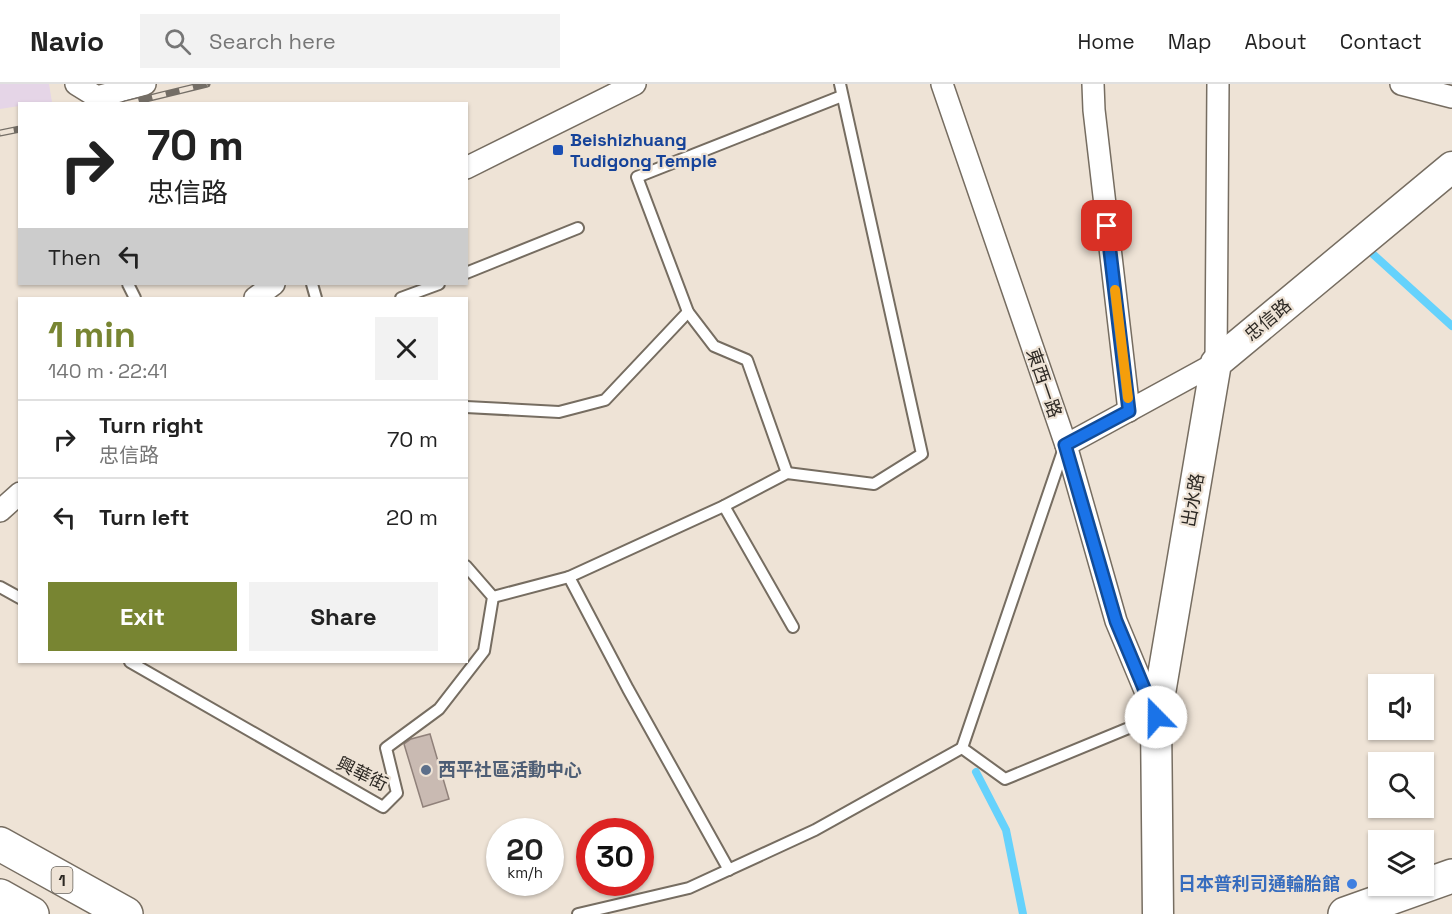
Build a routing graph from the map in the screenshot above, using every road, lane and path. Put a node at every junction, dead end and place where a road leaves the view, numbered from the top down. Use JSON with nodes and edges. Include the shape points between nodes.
{"nodes":[{"id":1,"x":76,"y":84,"type":"edge"},
{"id":2,"x":145,"y":84,"type":"edge"},
{"id":3,"x":635,"y":84,"type":"edge"},
{"id":4,"x":840,"y":84,"type":"edge"},
{"id":5,"x":942,"y":84,"type":"edge"},
{"id":6,"x":1093,"y":84,"type":"edge"},
{"id":7,"x":1218,"y":84,"type":"edge"},
{"id":8,"x":1401,"y":84,"type":"edge"},
{"id":9,"x":842,"y":96,"type":"junction"},
{"id":10,"x":1452,"y":97,"type":"edge"},
{"id":11,"x":1452,"y":166,"type":"edge"},
{"id":12,"x":468,"y":167,"type":"edge"},
{"id":13,"x":578,"y":228,"type":"dead end"},
{"id":14,"x":468,"y":272,"type":"edge"},
{"id":15,"x":273,"y":285,"type":"edge"},
{"id":16,"x":436,"y":285,"type":"edge"},
{"id":17,"x":256,"y":297,"type":"edge"},
{"id":18,"x":404,"y":297,"type":"edge"},
{"id":19,"x":688,"y":312,"type":"junction"},
{"id":20,"x":1216,"y":363,"type":"junction"},
{"id":21,"x":468,"y":407,"type":"edge"},
{"id":22,"x":1129,"y":411,"type":"junction"},
{"id":23,"x":1065,"y":445,"type":"junction"},
{"id":24,"x":787,"y":473,"type":"junction"},
{"id":25,"x":18,"y":494,"type":"edge"},
{"id":26,"x":724,"y":506,"type":"junction"},
{"id":27,"x":1,"y":507,"type":"edge"},
{"id":28,"x":468,"y":568,"type":"edge"},
{"id":29,"x":569,"y":577,"type":"junction"},
{"id":30,"x":0,"y":587,"type":"edge"},
{"id":31,"x":18,"y":597,"type":"edge"},
{"id":32,"x":494,"y":597,"type":"junction"},
{"id":33,"x":793,"y":627,"type":"dead end"},
{"id":34,"x":132,"y":663,"type":"edge"},
{"id":35,"x":1156,"y":717,"type":"junction"},
{"id":36,"x":962,"y":748,"type":"junction"},
{"id":37,"x":0,"y":844,"type":"edge"},
{"id":38,"x":729,"y":870,"type":"junction"},
{"id":39,"x":1452,"y":876,"type":"edge"},
{"id":40,"x":0,"y":896,"type":"edge"},
{"id":41,"x":32,"y":914,"type":"edge"},
{"id":42,"x":126,"y":914,"type":"edge"},
{"id":43,"x":578,"y":914,"type":"edge"},
{"id":44,"x":1158,"y":914,"type":"edge"},
{"id":45,"x":1345,"y":914,"type":"edge"}],
"edges":[{"from":1,"to":2,"type":"street","via":[[97,98]]},
{"from":3,"to":12,"type":"street"},
{"from":4,"to":9,"type":"lane"},
{"from":5,"to":23,"type":"street","name":"東西一路"},
{"from":6,"to":22,"type":"street"},
{"from":7,"to":20,"type":"street","name":"出水路"},
{"from":8,"to":10,"type":"street"},
{"from":9,"to":19,"type":"lane","via":[[637,177]]},
{"from":9,"to":24,"type":"lane","via":[[922,454],[874,484]]},
{"from":11,"to":20,"type":"street","name":"忠信路"},
{"from":13,"to":14,"type":"lane"},
{"from":15,"to":17,"type":"street"},
{"from":16,"to":18,"type":"lane"},
{"from":19,"to":21,"type":"lane","via":[[604,400],[559,412]]},
{"from":19,"to":24,"type":"lane","via":[[714,346],[747,360]]},
{"from":20,"to":22,"type":"street","name":"忠信路"},
{"from":20,"to":35,"type":"street","name":"出水路"},
{"from":22,"to":23,"type":"street","name":"忠信路"},
{"from":23,"to":35,"type":"street","name":"東西一路","via":[[1116,621]]},
{"from":23,"to":36,"type":"lane"},
{"from":24,"to":26,"type":"lane"},
{"from":25,"to":27,"type":"street"},
{"from":26,"to":29,"type":"lane"},
{"from":26,"to":33,"type":"lane"},
{"from":28,"to":32,"type":"lane"},
{"from":29,"to":32,"type":"lane"},
{"from":29,"to":38,"type":"lane"},
{"from":30,"to":31,"type":"lane"},
{"from":32,"to":34,"type":"lane","name":"興華街","via":[[484,651],[439,709],[386,748],[397,794],[383,807]]},
{"from":35,"to":36,"type":"lane","via":[[1005,779]]},
{"from":35,"to":44,"type":"street","name":"出水路"},
{"from":36,"to":38,"type":"lane","via":[[814,830]]},
{"from":37,"to":42,"type":"main road","number":"1"},
{"from":38,"to":43,"type":"lane","via":[[689,888]]},
{"from":39,"to":45,"type":"main road"},
{"from":40,"to":41,"type":"main road"}]}
